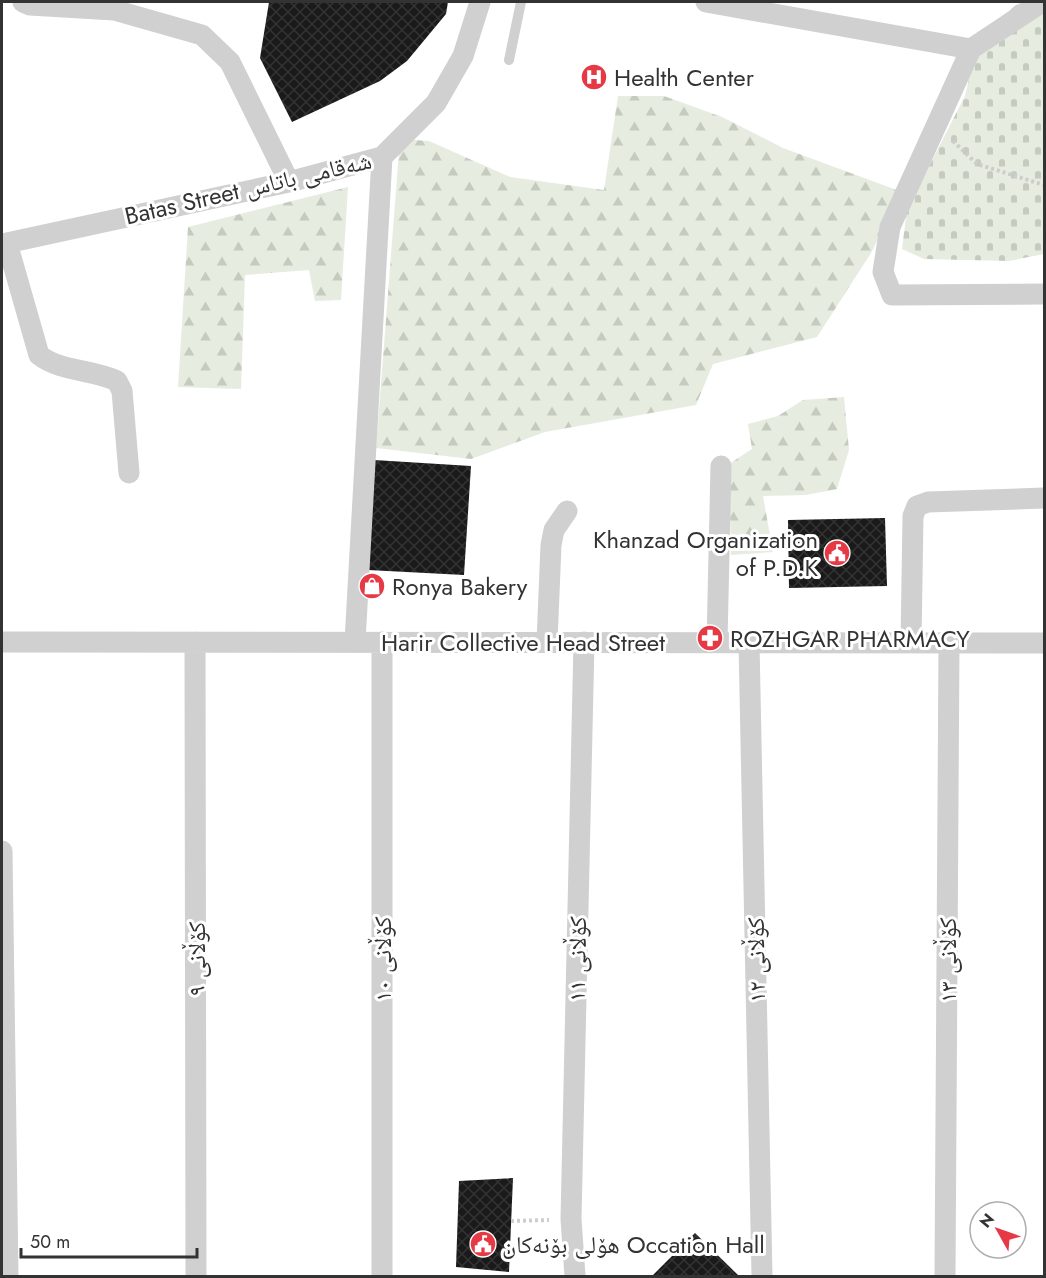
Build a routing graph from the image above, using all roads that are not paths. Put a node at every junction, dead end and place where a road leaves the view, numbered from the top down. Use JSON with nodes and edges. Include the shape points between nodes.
{"nodes":[{"id":1,"x":23,"y":2,"type":"edge"},
{"id":2,"x":480,"y":2,"type":"edge"},
{"id":3,"x":521,"y":2,"type":"edge"},
{"id":4,"x":706,"y":2,"type":"edge"},
{"id":5,"x":1042,"y":2,"type":"edge"},
{"id":6,"x":971,"y":49,"type":"junction"},
{"id":7,"x":509,"y":60,"type":"dead end"},
{"id":8,"x":382,"y":157,"type":"junction"},
{"id":9,"x":289,"y":182,"type":"junction"},
{"id":10,"x":4,"y":243,"type":"edge"},
{"id":11,"x":1044,"y":294,"type":"edge"},
{"id":12,"x":721,"y":466,"type":"dead end"},
{"id":13,"x":129,"y":473,"type":"dead end"},
{"id":14,"x":1044,"y":498,"type":"edge"},
{"id":15,"x":567,"y":511,"type":"dead end"},
{"id":16,"x":2,"y":642,"type":"edge"},
{"id":17,"x":195,"y":642,"type":"junction"},
{"id":18,"x":355,"y":642,"type":"junction"},
{"id":19,"x":382,"y":642,"type":"junction"},
{"id":20,"x":547,"y":642,"type":"junction"},
{"id":21,"x":584,"y":642,"type":"junction"},
{"id":22,"x":717,"y":642,"type":"junction"},
{"id":23,"x":750,"y":643,"type":"junction"},
{"id":24,"x":911,"y":643,"type":"junction"},
{"id":25,"x":949,"y":643,"type":"junction"},
{"id":26,"x":1044,"y":643,"type":"edge"},
{"id":27,"x":2,"y":851,"type":"edge"},
{"id":28,"x":8,"y":1276,"type":"edge"},
{"id":29,"x":196,"y":1276,"type":"edge"},
{"id":30,"x":382,"y":1276,"type":"edge"},
{"id":31,"x":575,"y":1276,"type":"edge"},
{"id":32,"x":762,"y":1276,"type":"edge"},
{"id":33,"x":945,"y":1276,"type":"edge"}],
"edges":[{"from":1,"to":9,"type":"street","via":[[114,10],[202,35],[230,62]]},
{"from":2,"to":8,"type":"street","name":"Batas Street شەقامی باتاس","via":[[463,56],[436,103]]},
{"from":3,"to":7,"type":"lane"},
{"from":4,"to":6,"type":"street"},
{"from":5,"to":6,"type":"street"},
{"from":6,"to":11,"type":"street","via":[[890,227],[883,272],[892,295]]},
{"from":8,"to":9,"type":"street","name":"Batas Street شەقامی باتاس"},
{"from":8,"to":18,"type":"street"},
{"from":9,"to":10,"type":"street","name":"Batas Street شەقامی باتاس"},
{"from":10,"to":13,"type":"street","via":[[39,355],[51,364],[117,381],[122,391]]},
{"from":12,"to":22,"type":"street"},
{"from":14,"to":24,"type":"street","via":[[928,502],[916,506]]},
{"from":15,"to":20,"type":"street","via":[[554,530],[551,545]]},
{"from":16,"to":17,"type":"street","name":"Harir Collective Head Street"},
{"from":17,"to":18,"type":"street","name":"Harir Collective Head Street"},
{"from":17,"to":29,"type":"street","name":"کۆڵانی ٩"},
{"from":18,"to":19,"type":"street","name":"Harir Collective Head Street"},
{"from":19,"to":20,"type":"street","name":"Harir Collective Head Street"},
{"from":19,"to":30,"type":"street","name":"کۆڵانی ١٠"},
{"from":20,"to":21,"type":"street","name":"Harir Collective Head Street"},
{"from":21,"to":22,"type":"street","name":"Harir Collective Head Street"},
{"from":21,"to":31,"type":"street","name":"کۆڵانی ١١","via":[[571,1219]]},
{"from":22,"to":23,"type":"street","name":"Harir Collective Head Street"},
{"from":23,"to":24,"type":"street","name":"Harir Collective Head Street"},
{"from":23,"to":32,"type":"street","name":"کۆڵانی ١٢"},
{"from":24,"to":25,"type":"street","name":"Harir Collective Head Street"},
{"from":25,"to":26,"type":"street","name":"Harir Collective Head Street"},
{"from":25,"to":33,"type":"street","name":"کۆڵانی ١٣"},
{"from":27,"to":28,"type":"street"}]}
